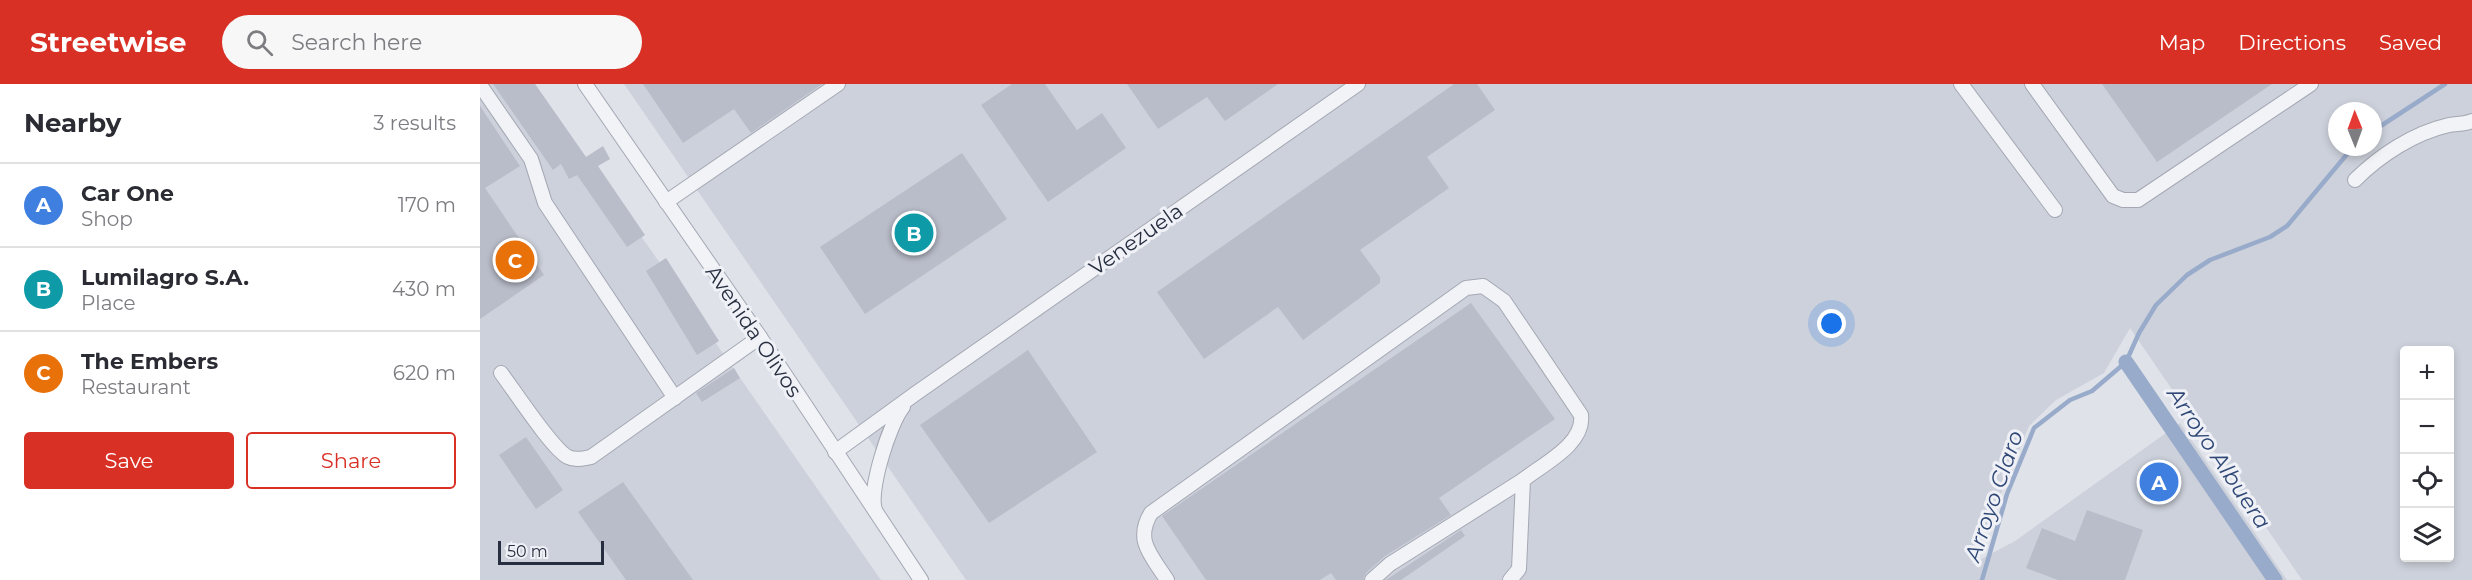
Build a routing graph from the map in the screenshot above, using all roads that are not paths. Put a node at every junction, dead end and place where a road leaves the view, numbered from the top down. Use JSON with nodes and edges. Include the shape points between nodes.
{"nodes":[{"id":1,"x":585,"y":84,"type":"edge"},
{"id":2,"x":838,"y":84,"type":"edge"},
{"id":3,"x":1356,"y":84,"type":"edge"},
{"id":4,"x":1961,"y":84,"type":"edge"},
{"id":5,"x":2032,"y":84,"type":"edge"},
{"id":6,"x":2311,"y":84,"type":"edge"},
{"id":7,"x":480,"y":85,"type":"edge"},
{"id":8,"x":2472,"y":121,"type":"edge"},
{"id":9,"x":2355,"y":180,"type":"dead end"},
{"id":10,"x":666,"y":202,"type":"junction"},
{"id":11,"x":2055,"y":210,"type":"dead end"},
{"id":12,"x":760,"y":337,"type":"junction"},
{"id":13,"x":501,"y":373,"type":"dead end"},
{"id":14,"x":915,"y":394,"type":"junction"},
{"id":15,"x":675,"y":398,"type":"junction"},
{"id":16,"x":835,"y":452,"type":"junction"},
{"id":17,"x":1523,"y":480,"type":"junction"},
{"id":18,"x":878,"y":517,"type":"junction"},
{"id":19,"x":921,"y":580,"type":"edge"},
{"id":20,"x":1167,"y":580,"type":"edge"},
{"id":21,"x":1372,"y":580,"type":"edge"},
{"id":22,"x":1510,"y":580,"type":"edge"}],
"edges":[{"from":1,"to":10,"type":"street","name":"Avenida Olivos"},
{"from":2,"to":10,"type":"street"},
{"from":3,"to":14,"type":"street","name":"Venezuela"},
{"from":4,"to":11,"type":"street"},
{"from":5,"to":6,"type":"street","via":[[2101,182],[2113,196],[2130,200],[2152,193]]},
{"from":7,"to":15,"type":"street","via":[[531,159],[545,203]]},
{"from":8,"to":9,"type":"street","via":[[2438,129],[2390,151]]},
{"from":10,"to":12,"type":"street","name":"Avenida Olivos"},
{"from":12,"to":15,"type":"street"},
{"from":12,"to":16,"type":"street","name":"Avenida Olivos"},
{"from":13,"to":15,"type":"street","via":[[555,445],[567,457],[577,459],[591,457]]},
{"from":14,"to":16,"type":"street","name":"Venezuela"},
{"from":14,"to":18,"type":"street","via":[[895,420],[874,488],[873,504]]},
{"from":16,"to":18,"type":"street","name":"Avenida Olivos"},
{"from":17,"to":20,"type":"street","via":[[1577,438],[1581,415],[1504,300],[1483,286],[1466,288],[1151,513],[1143,526],[1143,541]]},
{"from":17,"to":21,"type":"street","via":[[1390,564]]},
{"from":17,"to":22,"type":"street","via":[[1519,569]]},
{"from":18,"to":19,"type":"street","name":"Avenida Olivos"}]}
